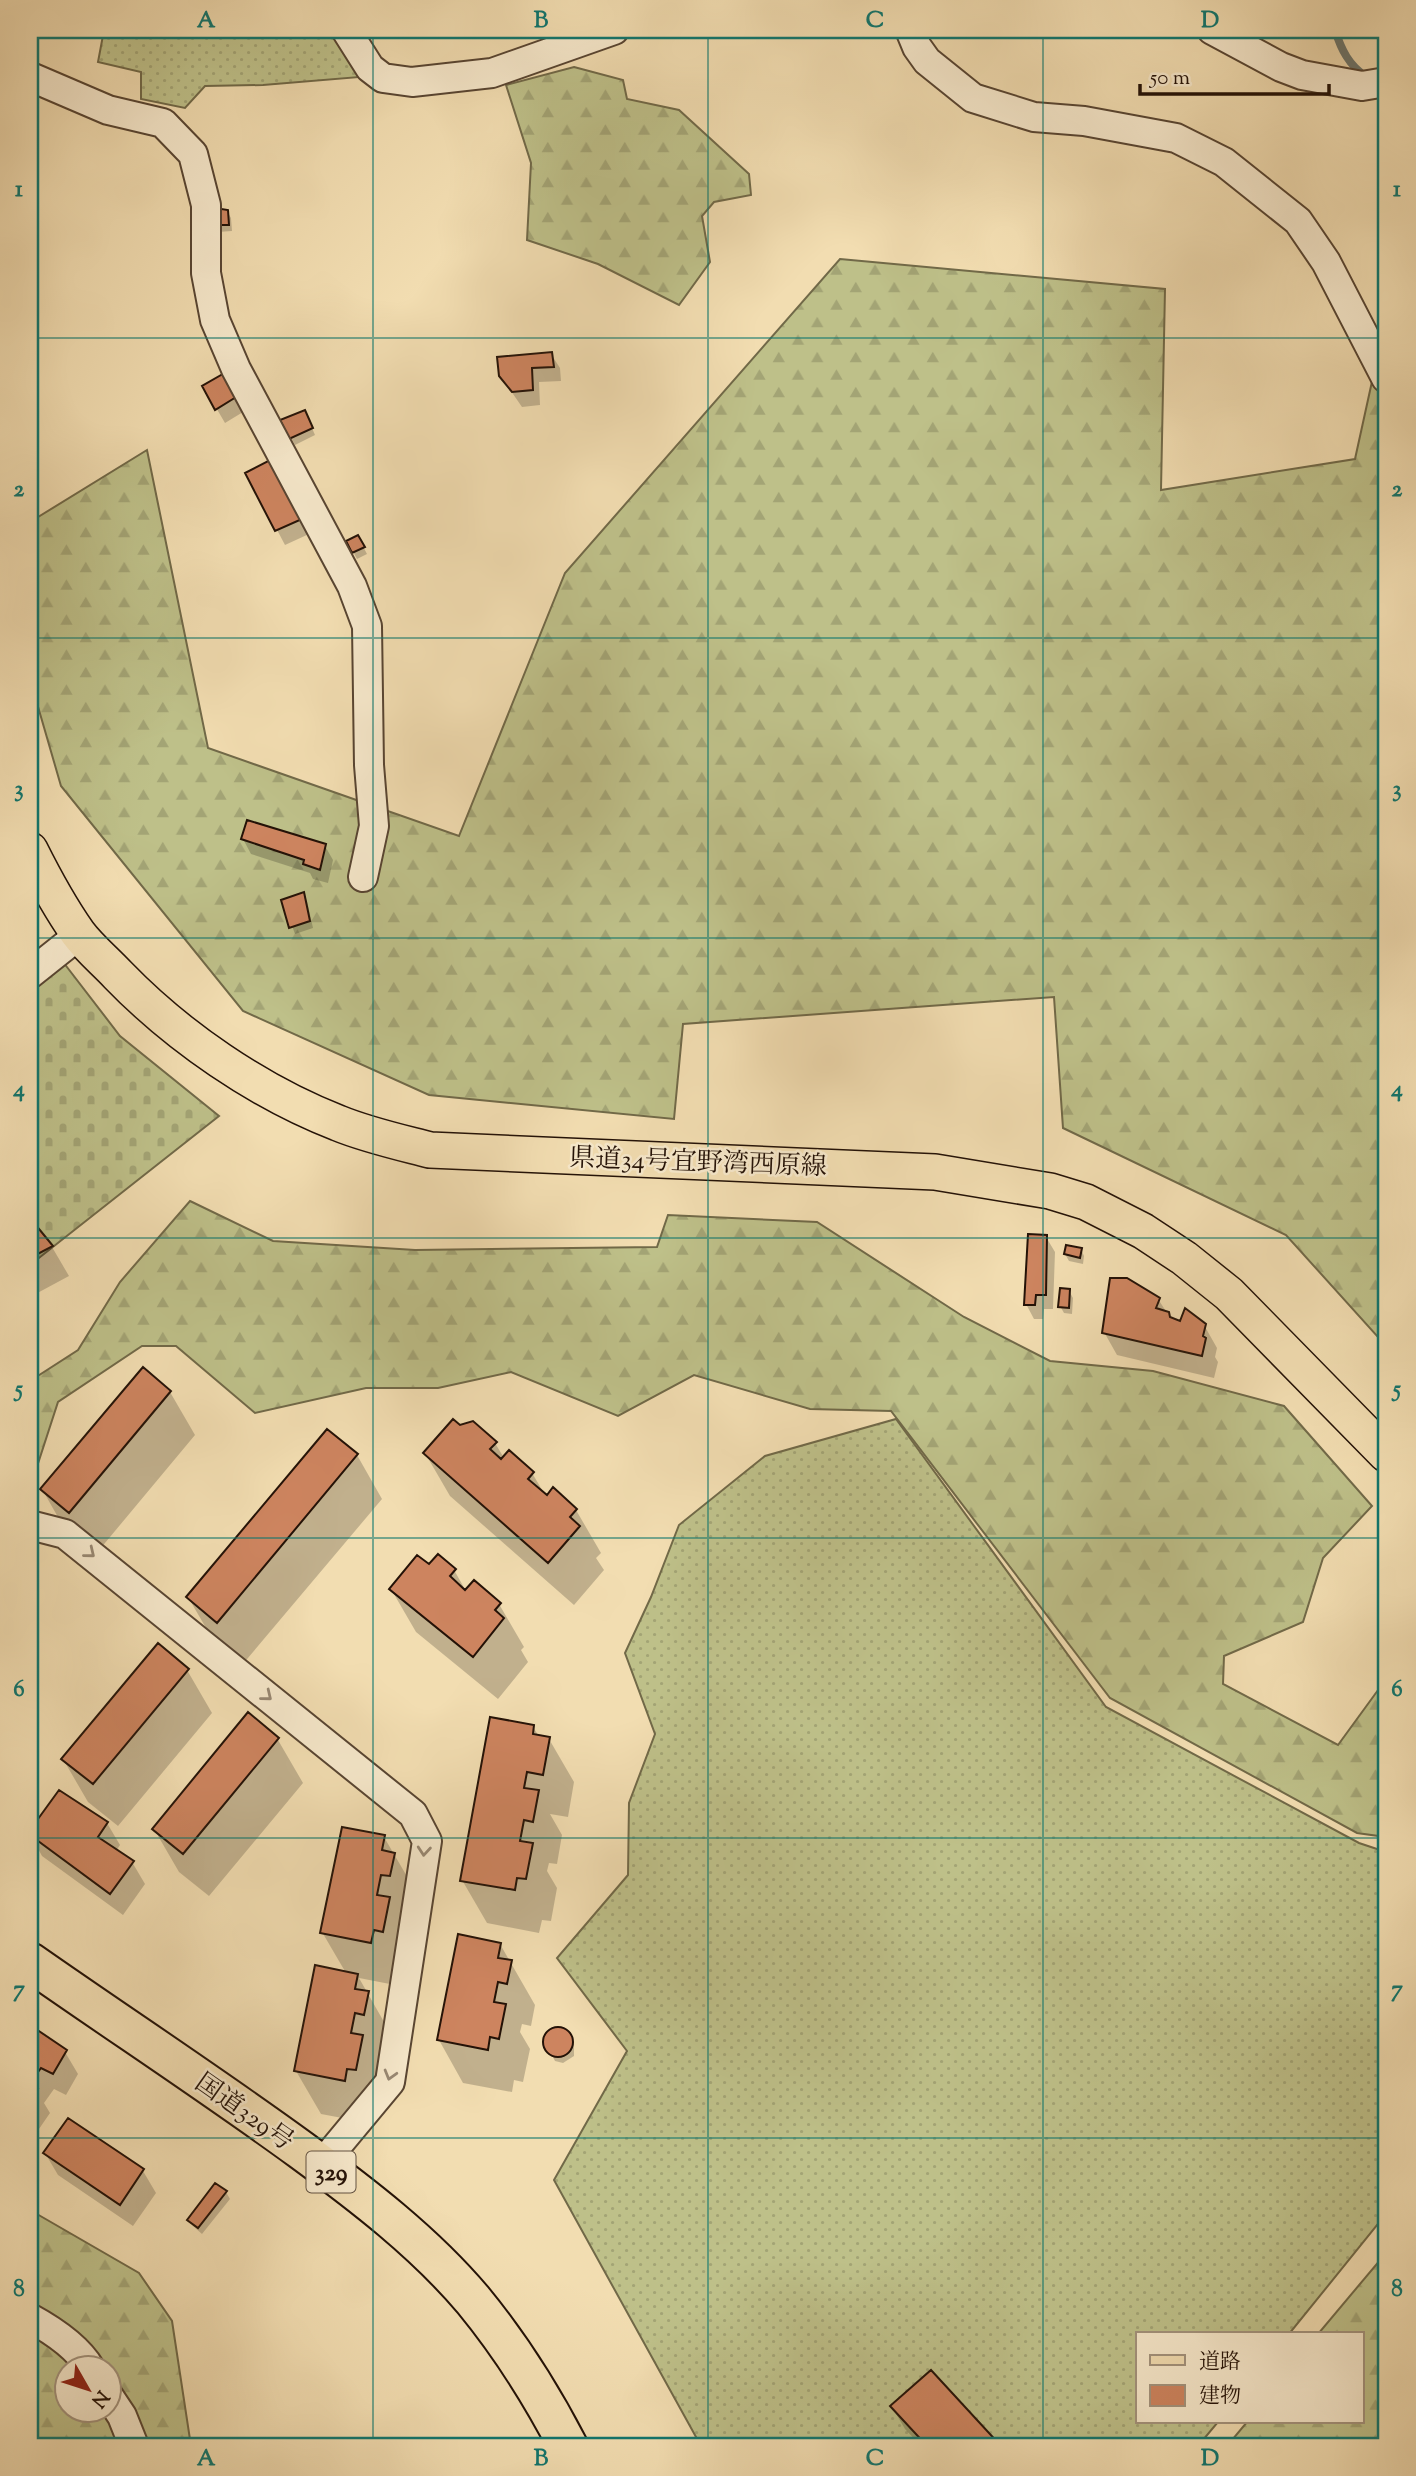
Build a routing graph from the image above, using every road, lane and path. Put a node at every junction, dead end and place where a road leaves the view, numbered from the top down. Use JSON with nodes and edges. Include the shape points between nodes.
{"nodes":[{"id":1,"x":345,"y":30,"type":"edge"},
{"id":2,"x":614,"y":30,"type":"edge"},
{"id":3,"x":910,"y":30,"type":"edge"},
{"id":4,"x":1212,"y":30,"type":"edge"},
{"id":5,"x":30,"y":75,"type":"edge"},
{"id":6,"x":1374,"y":84,"type":"edge"},
{"id":7,"x":1386,"y":378,"type":"edge"},
{"id":8,"x":30,"y":850,"type":"edge"},
{"id":9,"x":363,"y":877,"type":"dead end"},
{"id":10,"x":79,"y":935,"type":"junction"},
{"id":11,"x":30,"y":974,"type":"edge"},
{"id":12,"x":1386,"y":1454,"type":"edge"},
{"id":13,"x":30,"y":1525,"type":"edge"},
{"id":14,"x":30,"y":1962,"type":"edge"},
{"id":15,"x":321,"y":2165,"type":"junction"},
{"id":16,"x":30,"y":2318,"type":"edge"},
{"id":17,"x":80,"y":2354,"type":"edge"},
{"id":18,"x":122,"y":2416,"type":"edge"},
{"id":19,"x":134,"y":2446,"type":"edge"},
{"id":20,"x":568,"y":2446,"type":"edge"}],
"edges":[{"from":1,"to":2,"type":"street","via":[[370,68],[383,78],[412,82],[492,73]]},
{"from":3,"to":7,"type":"street","via":[[928,61],[974,98],[1034,117],[1176,138],[1224,162],[1298,221],[1326,262]]},
{"from":4,"to":6,"type":"street","via":[[1302,75]]},
{"from":5,"to":9,"type":"street","via":[[108,110],[163,123],[193,154],[206,205],[206,273],[215,320],[236,369],[352,586],[367,626],[374,825]]},
{"from":8,"to":10,"type":"main road","name":"県道34号宜野湾西原線"},
{"from":10,"to":11,"type":"street"},
{"from":10,"to":12,"type":"main road","name":"県道34号宜野湾西原線","via":[[139,996],[227,1065],[337,1123],[384,1139],[430,1150],[935,1172],[1026,1185],[1086,1202],[1143,1231],[1229,1294]]},
{"from":13,"to":15,"type":"street","one_way":true,"via":[[65,1534],[413,1814],[427,1841],[390,2082]]},
{"from":14,"to":15,"type":"highway","name":"国道329号","number":"329"},
{"from":15,"to":20,"type":"highway","name":"国道329号","number":"329","via":[[418,2244],[472,2298],[519,2361]]},
{"from":16,"to":17,"type":"street"},
{"from":18,"to":19,"type":"street"}]}
